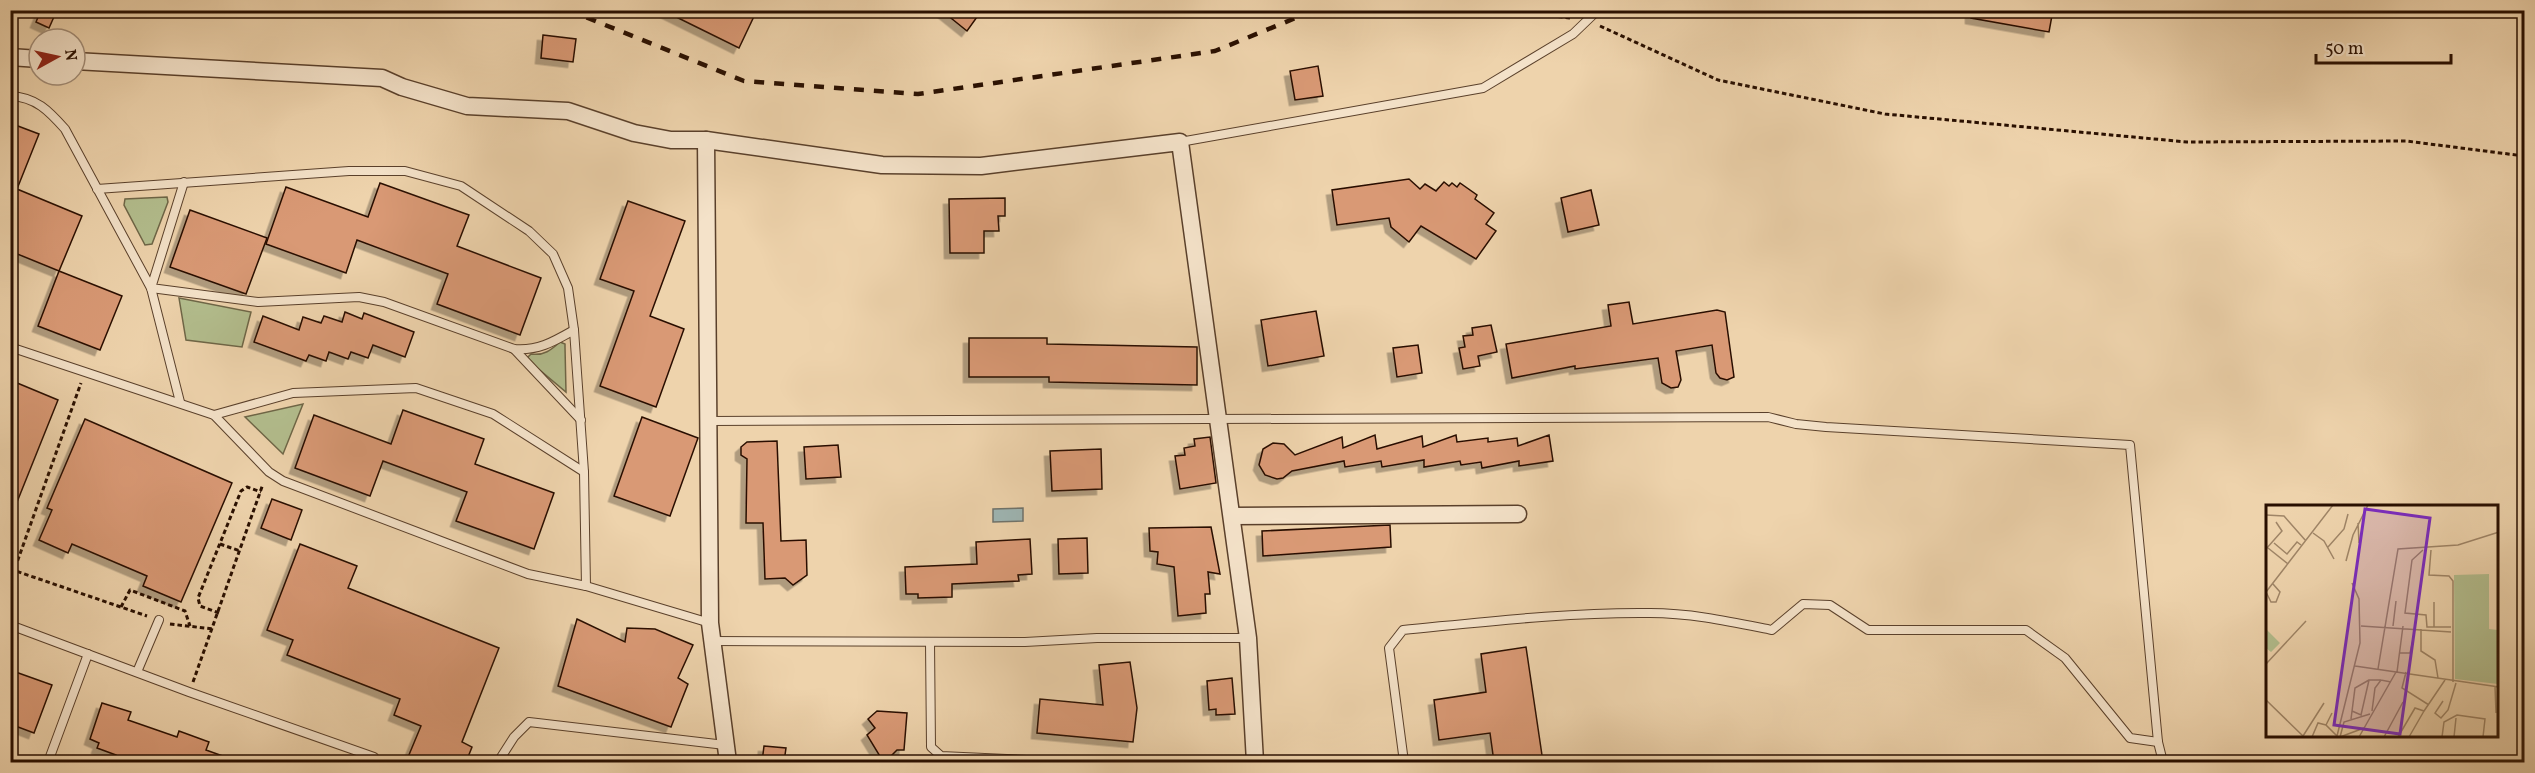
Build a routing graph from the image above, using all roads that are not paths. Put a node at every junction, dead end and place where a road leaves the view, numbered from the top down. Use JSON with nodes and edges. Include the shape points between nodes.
{"nodes":[{"id":1,"x":1598,"y":10,"type":"edge"},
{"id":2,"x":10,"y":57,"type":"edge"},
{"id":3,"x":27,"y":58,"type":"edge"},
{"id":4,"x":87,"y":62,"type":"edge"},
{"id":5,"x":10,"y":96,"type":"edge"},
{"id":6,"x":706,"y":140,"type":"junction"},
{"id":7,"x":1180,"y":142,"type":"junction"},
{"id":8,"x":184,"y":183,"type":"junction"},
{"id":9,"x":97,"y":189,"type":"junction"},
{"id":10,"x":152,"y":288,"type":"junction"},
{"id":11,"x":574,"y":330,"type":"junction"},
{"id":12,"x":11,"y":346,"type":"edge"},
{"id":13,"x":514,"y":349,"type":"junction"},
{"id":14,"x":180,"y":402,"type":"junction"},
{"id":15,"x":214,"y":415,"type":"junction"},
{"id":16,"x":580,"y":420,"type":"junction"},
{"id":17,"x":1218,"y":420,"type":"junction"},
{"id":18,"x":709,"y":421,"type":"junction"},
{"id":19,"x":584,"y":472,"type":"junction"},
{"id":20,"x":1518,"y":514,"type":"dead end"},
{"id":21,"x":1232,"y":516,"type":"junction"},
{"id":22,"x":586,"y":586,"type":"junction"},
{"id":23,"x":159,"y":620,"type":"road end"},
{"id":24,"x":710,"y":623,"type":"junction"},
{"id":25,"x":10,"y":625,"type":"edge"},
{"id":26,"x":1248,"y":638,"type":"junction"},
{"id":27,"x":710,"y":641,"type":"junction"},
{"id":28,"x":930,"y":642,"type":"junction"},
{"id":29,"x":88,"y":654,"type":"junction"},
{"id":30,"x":136,"y":672,"type":"junction"},
{"id":31,"x":2158,"y":742,"type":"junction"},
{"id":32,"x":725,"y":745,"type":"junction"},
{"id":33,"x":374,"y":757,"type":"dead end"},
{"id":34,"x":48,"y":762,"type":"edge"},
{"id":35,"x":498,"y":762,"type":"edge"},
{"id":36,"x":728,"y":762,"type":"edge"},
{"id":37,"x":1071,"y":762,"type":"edge"},
{"id":38,"x":1255,"y":762,"type":"edge"},
{"id":39,"x":1404,"y":762,"type":"edge"},
{"id":40,"x":2163,"y":762,"type":"edge"}],
"edges":[{"from":1,"to":7,"type":"lane","via":[[1573,34],[1483,88]]},
{"from":2,"to":3,"type":"street"},
{"from":4,"to":6,"type":"street","via":[[382,78],[467,106],[568,111],[634,133],[671,140]]},
{"from":5,"to":9,"type":"lane","via":[[47,107],[65,129]]},
{"from":6,"to":7,"type":"street","via":[[882,165],[981,166]]},
{"from":6,"to":18,"type":"street"},
{"from":7,"to":17,"type":"street"},
{"from":8,"to":9,"type":"lane"},
{"from":8,"to":10,"type":"lane"},
{"from":8,"to":11,"type":"lane","via":[[349,171],[405,171],[461,186],[529,231],[553,254],[568,288]]},
{"from":9,"to":10,"type":"lane"},
{"from":10,"to":13,"type":"lane","via":[[258,302],[359,297],[384,302]]},
{"from":10,"to":14,"type":"lane"},
{"from":11,"to":13,"type":"lane","via":[[531,351]]},
{"from":11,"to":16,"type":"lane"},
{"from":12,"to":14,"type":"lane"},
{"from":13,"to":16,"type":"lane"},
{"from":14,"to":15,"type":"lane"},
{"from":15,"to":19,"type":"lane","via":[[293,393],[416,388],[493,414]]},
{"from":15,"to":22,"type":"lane","via":[[269,472],[283,481],[528,573]]},
{"from":16,"to":19,"type":"lane"},
{"from":17,"to":18,"type":"lane"},
{"from":17,"to":21,"type":"street"},
{"from":17,"to":31,"type":"lane","via":[[1768,417],[1826,427],[2130,445]]},
{"from":18,"to":24,"type":"street"},
{"from":19,"to":22,"type":"lane"},
{"from":20,"to":21,"type":"street"},
{"from":21,"to":26,"type":"street"},
{"from":22,"to":24,"type":"lane"},
{"from":23,"to":30,"type":"lane"},
{"from":24,"to":27,"type":"street"},
{"from":25,"to":29,"type":"lane"},
{"from":26,"to":28,"type":"lane"},
{"from":26,"to":38,"type":"street"},
{"from":27,"to":28,"type":"lane"},
{"from":27,"to":32,"type":"street"},
{"from":28,"to":37,"type":"lane","via":[[931,747],[941,756]]},
{"from":29,"to":30,"type":"lane"},
{"from":29,"to":34,"type":"lane"},
{"from":30,"to":33,"type":"lane"},
{"from":31,"to":39,"type":"lane","via":[[2130,738],[2065,658],[2026,630],[1868,630],[1830,605],[1803,604],[1772,630],[1710,617],[1651,612],[1403,630],[1389,648]]},
{"from":31,"to":40,"type":"lane"},
{"from":32,"to":35,"type":"lane","via":[[529,722]]},
{"from":32,"to":36,"type":"street"}]}
